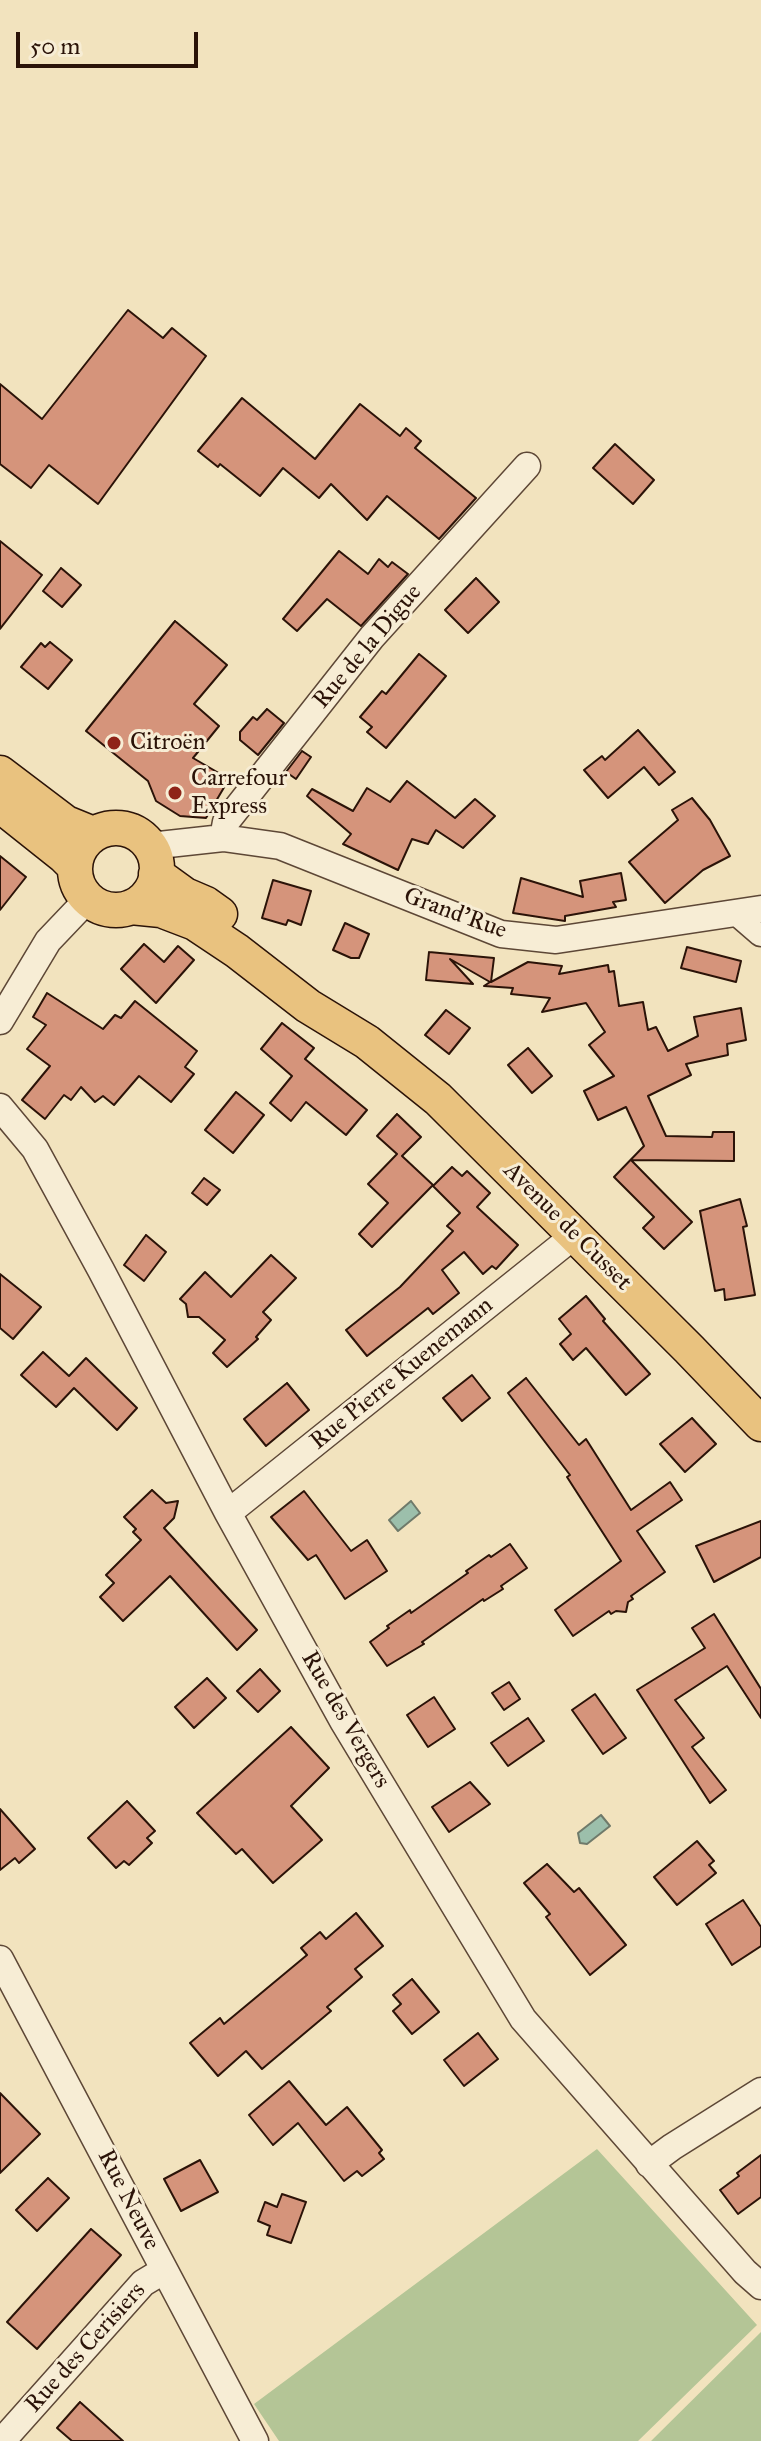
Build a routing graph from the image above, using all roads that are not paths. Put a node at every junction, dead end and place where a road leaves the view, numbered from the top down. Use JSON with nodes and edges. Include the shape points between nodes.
{"nodes":[{"id":1,"x":527,"y":466,"type":"dead end"},
{"id":2,"x":0,"y":773,"type":"edge"},
{"id":3,"x":0,"y":805,"type":"edge"},
{"id":4,"x":93,"y":834,"type":"junction"},
{"id":5,"x":223,"y":838,"type":"junction"},
{"id":6,"x":153,"y":860,"type":"junction"},
{"id":7,"x":75,"y":867,"type":"junction"},
{"id":8,"x":88,"y":899,"type":"junction"},
{"id":9,"x":131,"y":907,"type":"junction"},
{"id":10,"x":750,"y":912,"type":"edge"},
{"id":11,"x":761,"y":933,"type":"edge"},
{"id":12,"x":0,"y":1021,"type":"edge"},
{"id":13,"x":367,"y":1042,"type":"junction"},
{"id":14,"x":0,"y":1107,"type":"edge"},
{"id":15,"x":575,"y":1235,"type":"junction"},
{"id":16,"x":760,"y":1422,"type":"edge"},
{"id":17,"x":228,"y":1513,"type":"junction"},
{"id":18,"x":0,"y":1959,"type":"edge"},
{"id":19,"x":761,"y":2091,"type":"edge"},
{"id":20,"x":649,"y":2164,"type":"junction"},
{"id":21,"x":163,"y":2271,"type":"junction"},
{"id":22,"x":761,"y":2286,"type":"edge"},
{"id":23,"x":13,"y":2437,"type":"edge"},
{"id":24,"x":255,"y":2441,"type":"edge"}],
"edges":[{"from":1,"to":5,"type":"street","name":"Rue de la Digue","via":[[372,637],[226,822]]},
{"from":2,"to":4,"type":"main road","via":[[66,823]]},
{"from":3,"to":7,"type":"main road"},
{"from":4,"to":6,"type":"main road","via":[[118,828],[142,836]]},
{"from":4,"to":7,"type":"main road","via":[[77,854]]},
{"from":5,"to":6,"type":"street","name":"Grand'Rue"},
{"from":5,"to":10,"type":"street","name":"Grand'Rue","via":[[280,846],[501,934],[556,940]]},
{"from":6,"to":9,"type":"main road","via":[[148,894]]},
{"from":6,"to":13,"type":"main road","name":"Avenue de Cusset","via":[[185,895],[206,904],[321,991]]},
{"from":7,"to":8,"type":"main road","via":[[80,890]]},
{"from":8,"to":9,"type":"main road","via":[[108,909]]},
{"from":8,"to":12,"type":"street","via":[[48,941]]},
{"from":9,"to":13,"type":"main road","name":"Avenue de Cusset","via":[[161,910],[195,923]]},
{"from":10,"to":11,"type":"street","name":"Grand'Rue"},
{"from":13,"to":15,"type":"main road","name":"Avenue de Cusset","via":[[438,1099]]},
{"from":14,"to":17,"type":"street","name":"Rue des Vergers","via":[[35,1149]]},
{"from":15,"to":16,"type":"main road","name":"Avenue de Cusset"},
{"from":15,"to":17,"type":"street","name":"Rue Pierre Kuenemann"},
{"from":17,"to":20,"type":"street","name":"Rue des Vergers","via":[[343,1721],[523,2019]]},
{"from":18,"to":21,"type":"street","name":"Rue Neuve"},
{"from":19,"to":20,"type":"street"},
{"from":20,"to":22,"type":"street","name":"Rue des Vergers"},
{"from":21,"to":23,"type":"street","name":"Rue des Cerisiers","via":[[143,2283]]},
{"from":21,"to":24,"type":"street","name":"Rue Neuve"}]}
